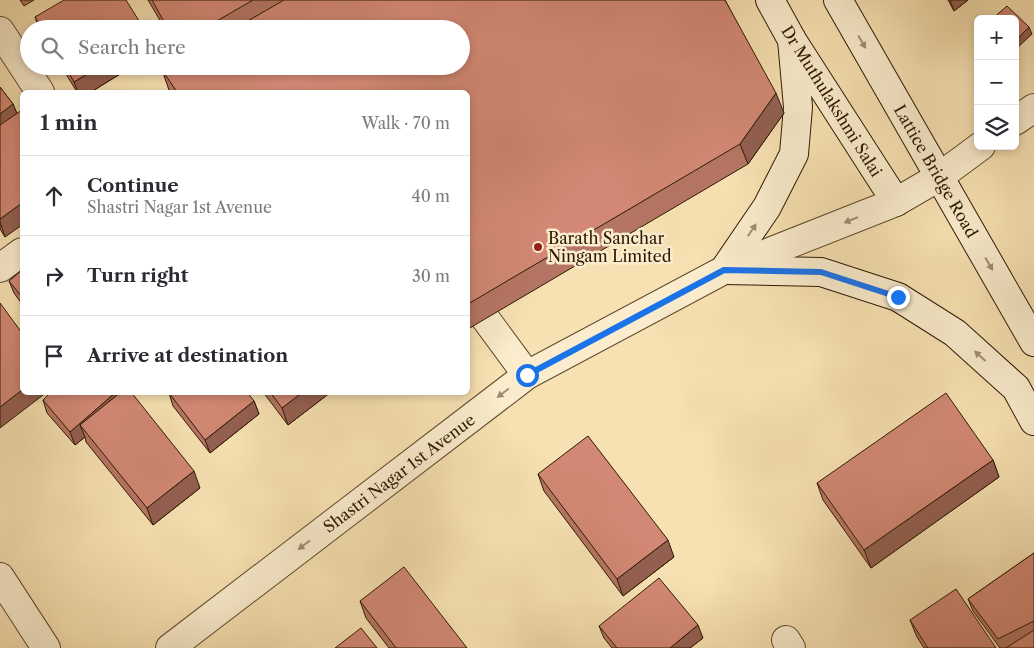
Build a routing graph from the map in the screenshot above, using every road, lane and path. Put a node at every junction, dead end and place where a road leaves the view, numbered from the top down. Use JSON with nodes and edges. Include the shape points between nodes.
{"nodes":[{"id":1,"x":770,"y":0,"type":"edge"},
{"id":2,"x":838,"y":0,"type":"edge"},
{"id":3,"x":0,"y":31,"type":"edge"},
{"id":4,"x":792,"y":40,"type":"junction"},
{"id":5,"x":20,"y":62,"type":"edge"},
{"id":6,"x":29,"y":75,"type":"edge"},
{"id":7,"x":39,"y":90,"type":"edge"},
{"id":8,"x":1034,"y":108,"type":"edge"},
{"id":9,"x":1019,"y":118,"type":"edge"},
{"id":10,"x":976,"y":150,"type":"edge"},
{"id":11,"x":939,"y":177,"type":"junction"},
{"id":12,"x":896,"y":202,"type":"junction"},
{"id":13,"x":20,"y":253,"type":"edge"},
{"id":14,"x":0,"y":268,"type":"edge"},
{"id":15,"x":724,"y":270,"type":"junction"},
{"id":16,"x":470,"y":298,"type":"edge"},
{"id":17,"x":1034,"y":342,"type":"edge"},
{"id":18,"x":527,"y":375,"type":"junction"},
{"id":19,"x":1034,"y":421,"type":"edge"},
{"id":20,"x":0,"y":577,"type":"edge"},
{"id":21,"x":46,"y":648,"type":"edge"},
{"id":22,"x":170,"y":648,"type":"edge"}],
"edges":[{"from":1,"to":4,"type":"street","name":"Dr Muthulakshmi Salai"},
{"from":2,"to":11,"type":"street","name":"Lattice Bridge Road","one_way":true},
{"from":3,"to":5,"type":"street"},
{"from":4,"to":12,"type":"street","name":"Dr Muthulakshmi Salai"},
{"from":15,"to":4,"type":"street","one_way":true,"via":[[767,207],[794,154],[798,107]]},
{"from":6,"to":7,"type":"street"},
{"from":8,"to":9,"type":"street"},
{"from":10,"to":11,"type":"street","name":"Shastri Nagar 1st Avenue"},
{"from":11,"to":12,"type":"street","name":"Shastri Nagar 1st Avenue"},
{"from":11,"to":17,"type":"street","name":"Lattice Bridge Road","one_way":true},
{"from":12,"to":15,"type":"street","name":"Shastri Nagar 1st Avenue","one_way":true},
{"from":13,"to":14,"type":"street"},
{"from":15,"to":18,"type":"street","name":"Shastri Nagar 1st Avenue"},
{"from":19,"to":15,"type":"street","one_way":true,"via":[[1016,388],[955,333],[898,297],[821,272]]},
{"from":16,"to":18,"type":"street"},
{"from":18,"to":22,"type":"street","name":"Shastri Nagar 1st Avenue","one_way":true},
{"from":20,"to":21,"type":"street"}]}
